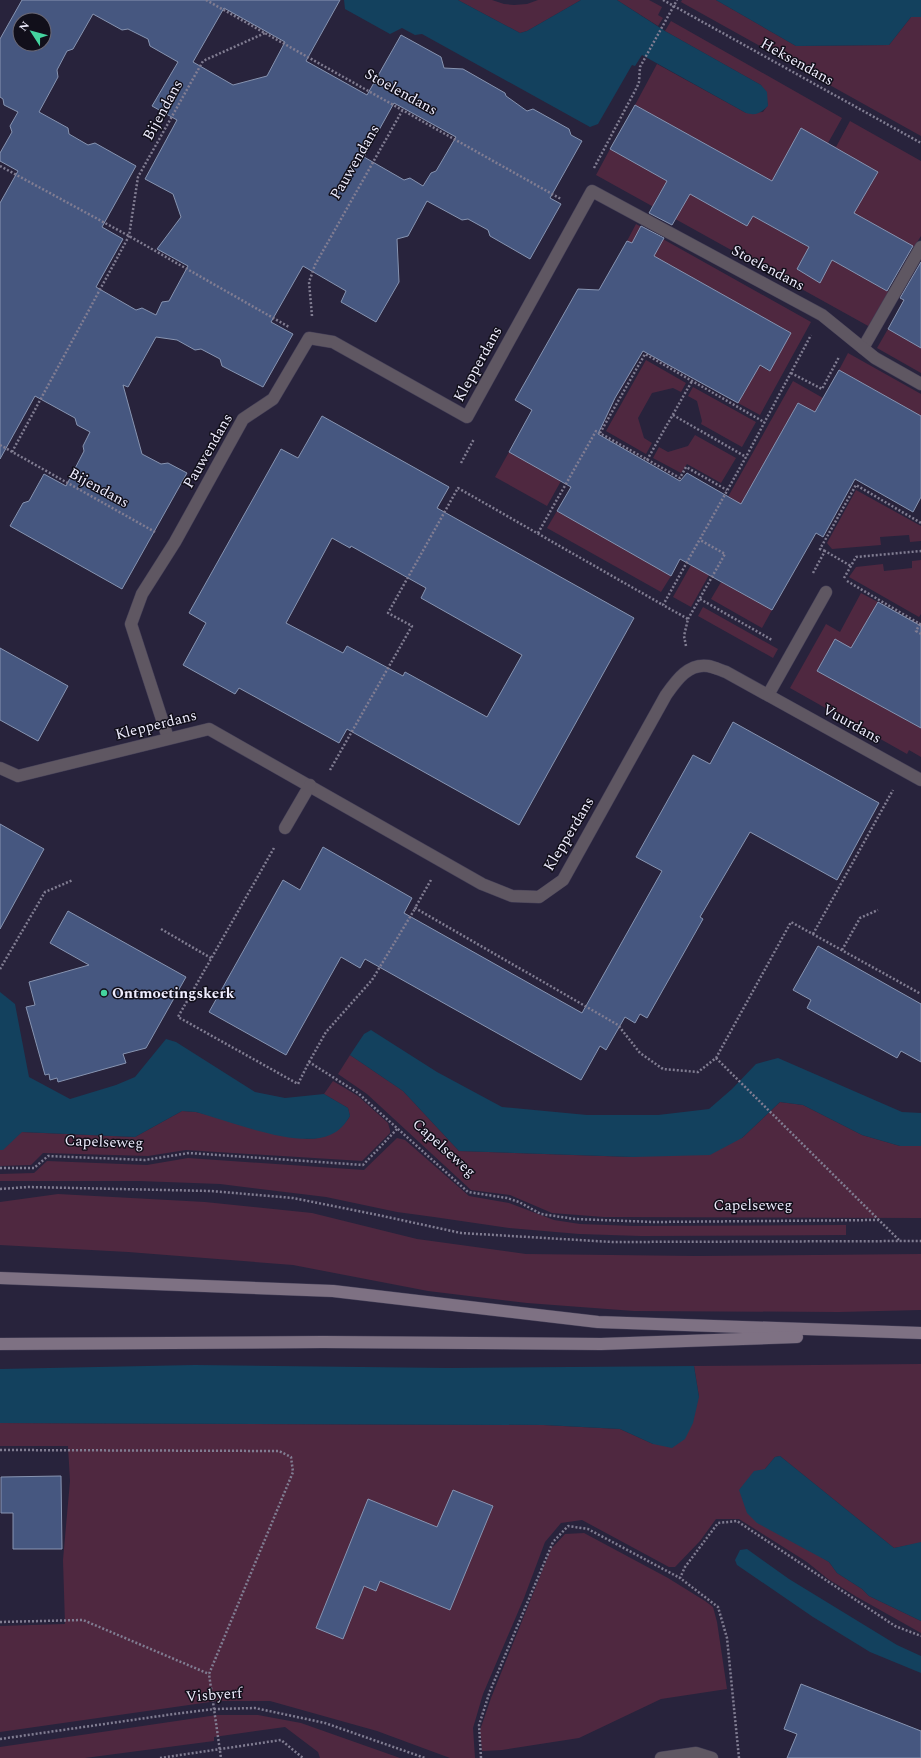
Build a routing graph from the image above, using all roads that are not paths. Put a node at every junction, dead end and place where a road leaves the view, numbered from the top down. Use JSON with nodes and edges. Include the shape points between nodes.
{"nodes":[{"id":1,"x":592,"y":191,"type":"joint"},
{"id":2,"x":921,"y":247,"type":"edge"},
{"id":3,"x":309,"y":338,"type":"joint"},
{"id":4,"x":863,"y":348,"type":"junction"},
{"id":5,"x":921,"y":384,"type":"edge"},
{"id":6,"x":826,"y":592,"type":"dead end"},
{"id":7,"x":692,"y":667,"type":"joint"},
{"id":8,"x":768,"y":695,"type":"junction"},
{"id":9,"x":168,"y":738,"type":"junction"},
{"id":10,"x":0,"y":768,"type":"edge"},
{"id":11,"x":921,"y":780,"type":"edge"},
{"id":12,"x":314,"y":788,"type":"junction"},
{"id":13,"x":285,"y":828,"type":"road end"},
{"id":14,"x":0,"y":1278,"type":"edge"},
{"id":15,"x":890,"y":1333,"type":"junction"},
{"id":16,"x":921,"y":1333,"type":"edge"},
{"id":17,"x":0,"y":1344,"type":"edge"},
{"id":18,"x":661,"y":1758,"type":"edge"},
{"id":19,"x":712,"y":1758,"type":"edge"}],
"edges":[{"from":1,"to":3,"type":"street","name":"Klepperdans","via":[[467,417],[333,342]]},
{"from":1,"to":4,"type":"street","name":"Stoelendans","via":[[822,315]]},
{"from":2,"to":4,"type":"street"},
{"from":3,"to":9,"type":"street","name":"Pauwendans","via":[[273,399],[243,419],[142,594],[131,624]]},
{"from":4,"to":5,"type":"street","name":"Stoelendans"},
{"from":6,"to":8,"type":"street"},
{"from":7,"to":8,"type":"street","name":"Vuurdans","via":[[708,666],[726,672]]},
{"from":7,"to":12,"type":"street","name":"Klepperdans","via":[[676,680],[666,695],[563,880],[538,897],[512,896],[482,884]]},
{"from":8,"to":11,"type":"street","name":"Vuurdans"},
{"from":9,"to":10,"type":"street","name":"Klepperdans","via":[[18,776]]},
{"from":9,"to":12,"type":"street","name":"Klepperdans","via":[[209,729]]},
{"from":12,"to":13,"type":"street"},
{"from":14,"to":15,"type":"main road","via":[[333,1290],[598,1322]]},
{"from":15,"to":16,"type":"main road"},
{"from":15,"to":17,"type":"main road","via":[[601,1344]]},
{"from":18,"to":19,"type":"street","via":[[696,1753]]}]}
